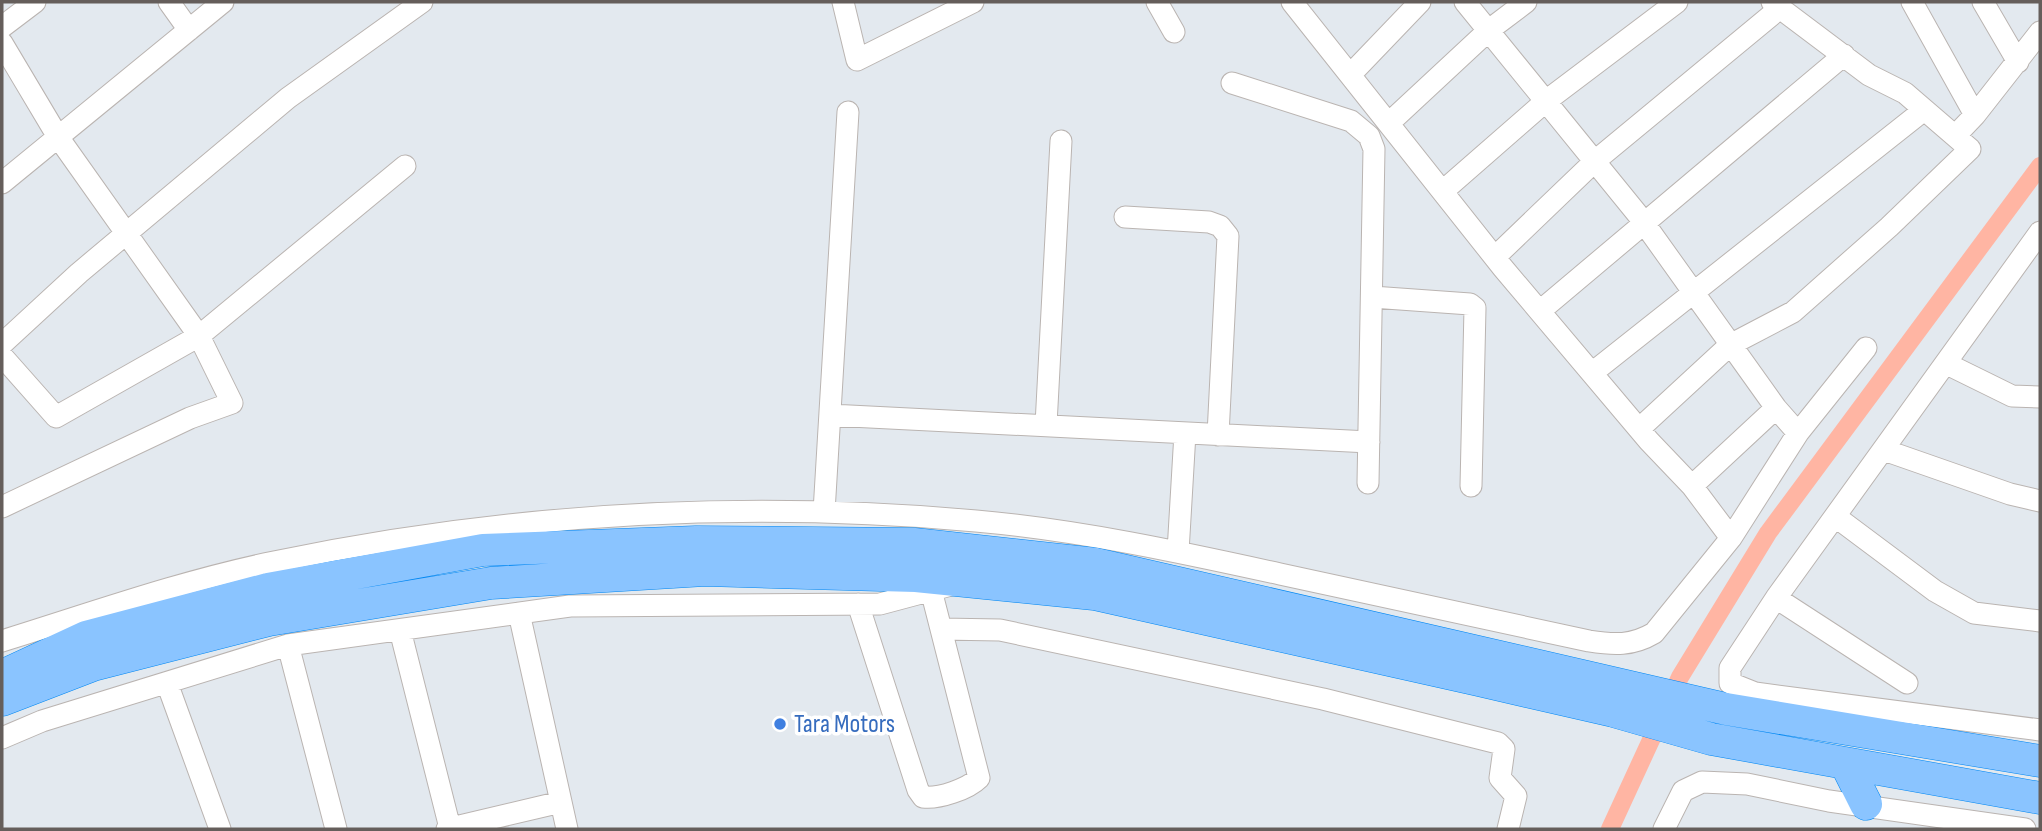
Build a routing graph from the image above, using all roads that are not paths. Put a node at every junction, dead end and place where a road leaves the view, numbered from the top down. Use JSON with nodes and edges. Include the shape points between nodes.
{"nodes":[{"id":1,"x":35,"y":2,"type":"edge"},
{"id":2,"x":169,"y":2,"type":"edge"},
{"id":3,"x":223,"y":2,"type":"edge"},
{"id":4,"x":422,"y":2,"type":"edge"},
{"id":5,"x":843,"y":2,"type":"edge"},
{"id":6,"x":973,"y":2,"type":"edge"},
{"id":7,"x":1157,"y":2,"type":"edge"},
{"id":8,"x":1420,"y":2,"type":"edge"},
{"id":9,"x":1465,"y":2,"type":"edge"},
{"id":10,"x":1526,"y":2,"type":"edge"},
{"id":11,"x":1676,"y":2,"type":"edge"},
{"id":12,"x":1912,"y":2,"type":"edge"},
{"id":13,"x":1983,"y":2,"type":"edge"},
{"id":14,"x":1301,"y":5,"type":"edge"},
{"id":15,"x":1776,"y":5,"type":"edge"},
{"id":16,"x":2,"y":27,"type":"edge"},
{"id":17,"x":189,"y":30,"type":"junction"},
{"id":18,"x":1489,"y":30,"type":"junction"},
{"id":19,"x":1174,"y":32,"type":"dead end"},
{"id":20,"x":2040,"y":32,"type":"edge"},
{"id":21,"x":2,"y":43,"type":"edge"},
{"id":22,"x":1844,"y":55,"type":"junction"},
{"id":23,"x":2018,"y":62,"type":"junction"},
{"id":24,"x":1350,"y":75,"type":"junction"},
{"id":25,"x":1232,"y":83,"type":"dead end"},
{"id":26,"x":1546,"y":101,"type":"junction"},
{"id":27,"x":1924,"y":110,"type":"junction"},
{"id":28,"x":848,"y":111,"type":"dead end"},
{"id":29,"x":1975,"y":115,"type":"junction"},
{"id":30,"x":1389,"y":123,"type":"junction"},
{"id":31,"x":1955,"y":136,"type":"junction"},
{"id":32,"x":58,"y":137,"type":"junction"},
{"id":33,"x":1061,"y":141,"type":"dead end"},
{"id":34,"x":1595,"y":161,"type":"junction"},
{"id":35,"x":405,"y":166,"type":"dead end"},
{"id":36,"x":2,"y":183,"type":"edge"},
{"id":37,"x":1443,"y":191,"type":"junction"},
{"id":38,"x":1125,"y":217,"type":"dead end"},
{"id":39,"x":1645,"y":224,"type":"junction"},
{"id":40,"x":126,"y":233,"type":"junction"},
{"id":41,"x":2037,"y":246,"type":"edge"},
{"id":42,"x":1494,"y":257,"type":"junction"},
{"id":43,"x":1692,"y":291,"type":"junction"},
{"id":44,"x":1371,"y":297,"type":"junction"},
{"id":45,"x":1540,"y":311,"type":"junction"},
{"id":46,"x":199,"y":337,"type":"junction"},
{"id":47,"x":2,"y":344,"type":"edge"},
{"id":48,"x":1730,"y":345,"type":"junction"},
{"id":49,"x":1866,"y":348,"type":"dead end"},
{"id":50,"x":2,"y":356,"type":"edge"},
{"id":51,"x":1947,"y":364,"type":"junction"},
{"id":52,"x":1592,"y":373,"type":"junction"},
{"id":53,"x":2040,"y":397,"type":"edge"},
{"id":54,"x":1776,"y":408,"type":"junction"},
{"id":55,"x":830,"y":415,"type":"junction"},
{"id":56,"x":1046,"y":425,"type":"junction"},
{"id":57,"x":1639,"y":429,"type":"junction"},
{"id":58,"x":1185,"y":433,"type":"junction"},
{"id":59,"x":1798,"y":433,"type":"junction"},
{"id":60,"x":1218,"y":435,"type":"junction"},
{"id":61,"x":1369,"y":442,"type":"junction"},
{"id":62,"x":1884,"y":450,"type":"junction"},
{"id":63,"x":1368,"y":483,"type":"dead end"},
{"id":64,"x":1471,"y":486,"type":"dead end"},
{"id":65,"x":1692,"y":486,"type":"junction"},
{"id":66,"x":2040,"y":501,"type":"edge"},
{"id":67,"x":2,"y":507,"type":"edge"},
{"id":68,"x":824,"y":512,"type":"junction"},
{"id":69,"x":1836,"y":517,"type":"junction"},
{"id":70,"x":1731,"y":537,"type":"junction"},
{"id":71,"x":1178,"y":552,"type":"junction"},
{"id":72,"x":966,"y":581,"type":"junction"},
{"id":73,"x":931,"y":590,"type":"junction"},
{"id":74,"x":1776,"y":598,"type":"junction"},
{"id":75,"x":858,"y":604,"type":"junction"},
{"id":76,"x":519,"y":613,"type":"junction"},
{"id":77,"x":2040,"y":621,"type":"edge"},
{"id":78,"x":941,"y":629,"type":"junction"},
{"id":79,"x":400,"y":630,"type":"junction"},
{"id":80,"x":2,"y":642,"type":"edge"},
{"id":81,"x":288,"y":645,"type":"junction"},
{"id":82,"x":2,"y":676,"type":"edge"},
{"id":83,"x":167,"y":683,"type":"junction"},
{"id":84,"x":1618,"y":697,"type":"junction"},
{"id":85,"x":2,"y":700,"type":"edge"},
{"id":86,"x":1900,"y":710,"type":"junction"},
{"id":87,"x":2040,"y":730,"type":"edge"},
{"id":88,"x":2,"y":738,"type":"edge"},
{"id":89,"x":2040,"y":761,"type":"edge"},
{"id":90,"x":1846,"y":764,"type":"junction"},
{"id":91,"x":2040,"y":798,"type":"edge"},
{"id":92,"x":561,"y":802,"type":"junction"},
{"id":93,"x":1866,"y":804,"type":"junction"},
{"id":94,"x":220,"y":829,"type":"edge"},
{"id":95,"x":336,"y":829,"type":"edge"},
{"id":96,"x":449,"y":829,"type":"edge"},
{"id":97,"x":567,"y":829,"type":"edge"},
{"id":98,"x":1508,"y":829,"type":"edge"},
{"id":99,"x":1664,"y":829,"type":"edge"},
{"id":100,"x":2025,"y":829,"type":"edge"}],
"edges":[{"from":1,"to":16,"type":"street"},
{"from":2,"to":17,"type":"street"},
{"from":3,"to":17,"type":"street"},
{"from":4,"to":40,"type":"street","via":[[288,98]]},
{"from":5,"to":6,"type":"street","via":[[858,60]]},
{"from":7,"to":19,"type":"street"},
{"from":8,"to":24,"type":"street"},
{"from":9,"to":18,"type":"street"},
{"from":10,"to":18,"type":"street"},
{"from":11,"to":26,"type":"street"},
{"from":12,"to":29,"type":"street"},
{"from":13,"to":23,"type":"street"},
{"from":14,"to":24,"type":"street"},
{"from":15,"to":22,"type":"street"},
{"from":15,"to":34,"type":"street"},
{"from":17,"to":32,"type":"street"},
{"from":18,"to":26,"type":"street"},
{"from":18,"to":30,"type":"street"},
{"from":20,"to":23,"type":"street"},
{"from":21,"to":32,"type":"street"},
{"from":22,"to":27,"type":"street"},
{"from":22,"to":39,"type":"street"},
{"from":23,"to":29,"type":"street"},
{"from":24,"to":30,"type":"street"},
{"from":25,"to":44,"type":"street","via":[[1351,121],[1369,136],[1374,160]]},
{"from":26,"to":34,"type":"street"},
{"from":26,"to":37,"type":"street"},
{"from":27,"to":31,"type":"street"},
{"from":27,"to":43,"type":"street"},
{"from":28,"to":55,"type":"street"},
{"from":29,"to":31,"type":"street"},
{"from":30,"to":37,"type":"street"},
{"from":31,"to":48,"type":"street","via":[[1970,149],[1889,227],[1793,312]]},
{"from":32,"to":36,"type":"street"},
{"from":32,"to":40,"type":"street"},
{"from":33,"to":56,"type":"street"},
{"from":34,"to":39,"type":"street"},
{"from":34,"to":42,"type":"street"},
{"from":35,"to":46,"type":"street"},
{"from":37,"to":42,"type":"street"},
{"from":38,"to":60,"type":"street","via":[[1209,222],[1228,236]]},
{"from":39,"to":43,"type":"street"},
{"from":39,"to":45,"type":"street"},
{"from":40,"to":46,"type":"street"},
{"from":40,"to":47,"type":"street"},
{"from":41,"to":51,"type":"street"},
{"from":42,"to":45,"type":"street"},
{"from":43,"to":48,"type":"street"},
{"from":43,"to":52,"type":"street"},
{"from":44,"to":61,"type":"street"},
{"from":44,"to":64,"type":"street","via":[[1475,308]]},
{"from":45,"to":52,"type":"street"},
{"from":46,"to":50,"type":"street","via":[[56,417]]},
{"from":46,"to":67,"type":"street","via":[[232,403],[190,418]]},
{"from":48,"to":54,"type":"street"},
{"from":48,"to":57,"type":"street"},
{"from":49,"to":59,"type":"street"},
{"from":51,"to":53,"type":"street","via":[[2012,396]]},
{"from":51,"to":62,"type":"street"},
{"from":52,"to":57,"type":"street"},
{"from":54,"to":59,"type":"street"},
{"from":54,"to":65,"type":"street"},
{"from":55,"to":56,"type":"street"},
{"from":55,"to":68,"type":"street"},
{"from":56,"to":58,"type":"street"},
{"from":57,"to":65,"type":"street"},
{"from":58,"to":60,"type":"street"},
{"from":58,"to":71,"type":"street"},
{"from":59,"to":70,"type":"street"},
{"from":60,"to":61,"type":"street"},
{"from":61,"to":63,"type":"street"},
{"from":62,"to":66,"type":"street"},
{"from":62,"to":69,"type":"street"},
{"from":65,"to":70,"type":"street"},
{"from":68,"to":71,"type":"street","via":[[979,521]]},
{"from":68,"to":80,"type":"street","via":[[620,517],[462,528],[263,564]]},
{"from":69,"to":74,"type":"street"},
{"from":69,"to":77,"type":"street","via":[[1934,591],[1974,613]]},
{"from":70,"to":71,"type":"street","via":[[1654,633],[1625,645]]},
{"from":72,"to":73,"type":"street"},
{"from":72,"to":84,"type":"highway","via":[[1094,594]]},
{"from":72,"to":85,"type":"highway","via":[[705,570],[491,583],[269,620],[93,665]]},
{"from":73,"to":75,"type":"street","via":[[880,604]]},
{"from":73,"to":78,"type":"street"},
{"from":74,"to":86,"type":"street"},
{"from":74,"to":86,"type":"street","via":[[1730,668],[1730,683],[1755,693]]},
{"from":75,"to":76,"type":"street","via":[[570,606]]},
{"from":75,"to":78,"type":"street","via":[[918,790],[931,798],[972,785],[979,778]]},
{"from":76,"to":79,"type":"street"},
{"from":76,"to":92,"type":"street"},
{"from":78,"to":98,"type":"street","via":[[1000,630],[1323,699],[1498,743],[1504,749],[1500,778],[1516,796]]},
{"from":79,"to":81,"type":"street"},
{"from":79,"to":96,"type":"street"},
{"from":81,"to":83,"type":"street"},
{"from":81,"to":95,"type":"street"},
{"from":82,"to":84,"type":"highway","via":[[86,637],[268,589],[483,550],[696,542],[914,544],[1096,564],[1350,625]]},
{"from":83,"to":88,"type":"street"},
{"from":83,"to":94,"type":"street"},
{"from":84,"to":86,"type":"highway","via":[[1726,709]]},
{"from":84,"to":90,"type":"highway","via":[[1711,739]]},
{"from":86,"to":87,"type":"street"},
{"from":86,"to":89,"type":"highway"},
{"from":90,"to":91,"type":"highway"},
{"from":90,"to":93,"type":"highway"},
{"from":92,"to":96,"type":"street"},
{"from":92,"to":97,"type":"street"},
{"from":93,"to":99,"type":"street","via":[[1747,784],[1702,782],[1683,791]]},
{"from":93,"to":100,"type":"street"}]}
